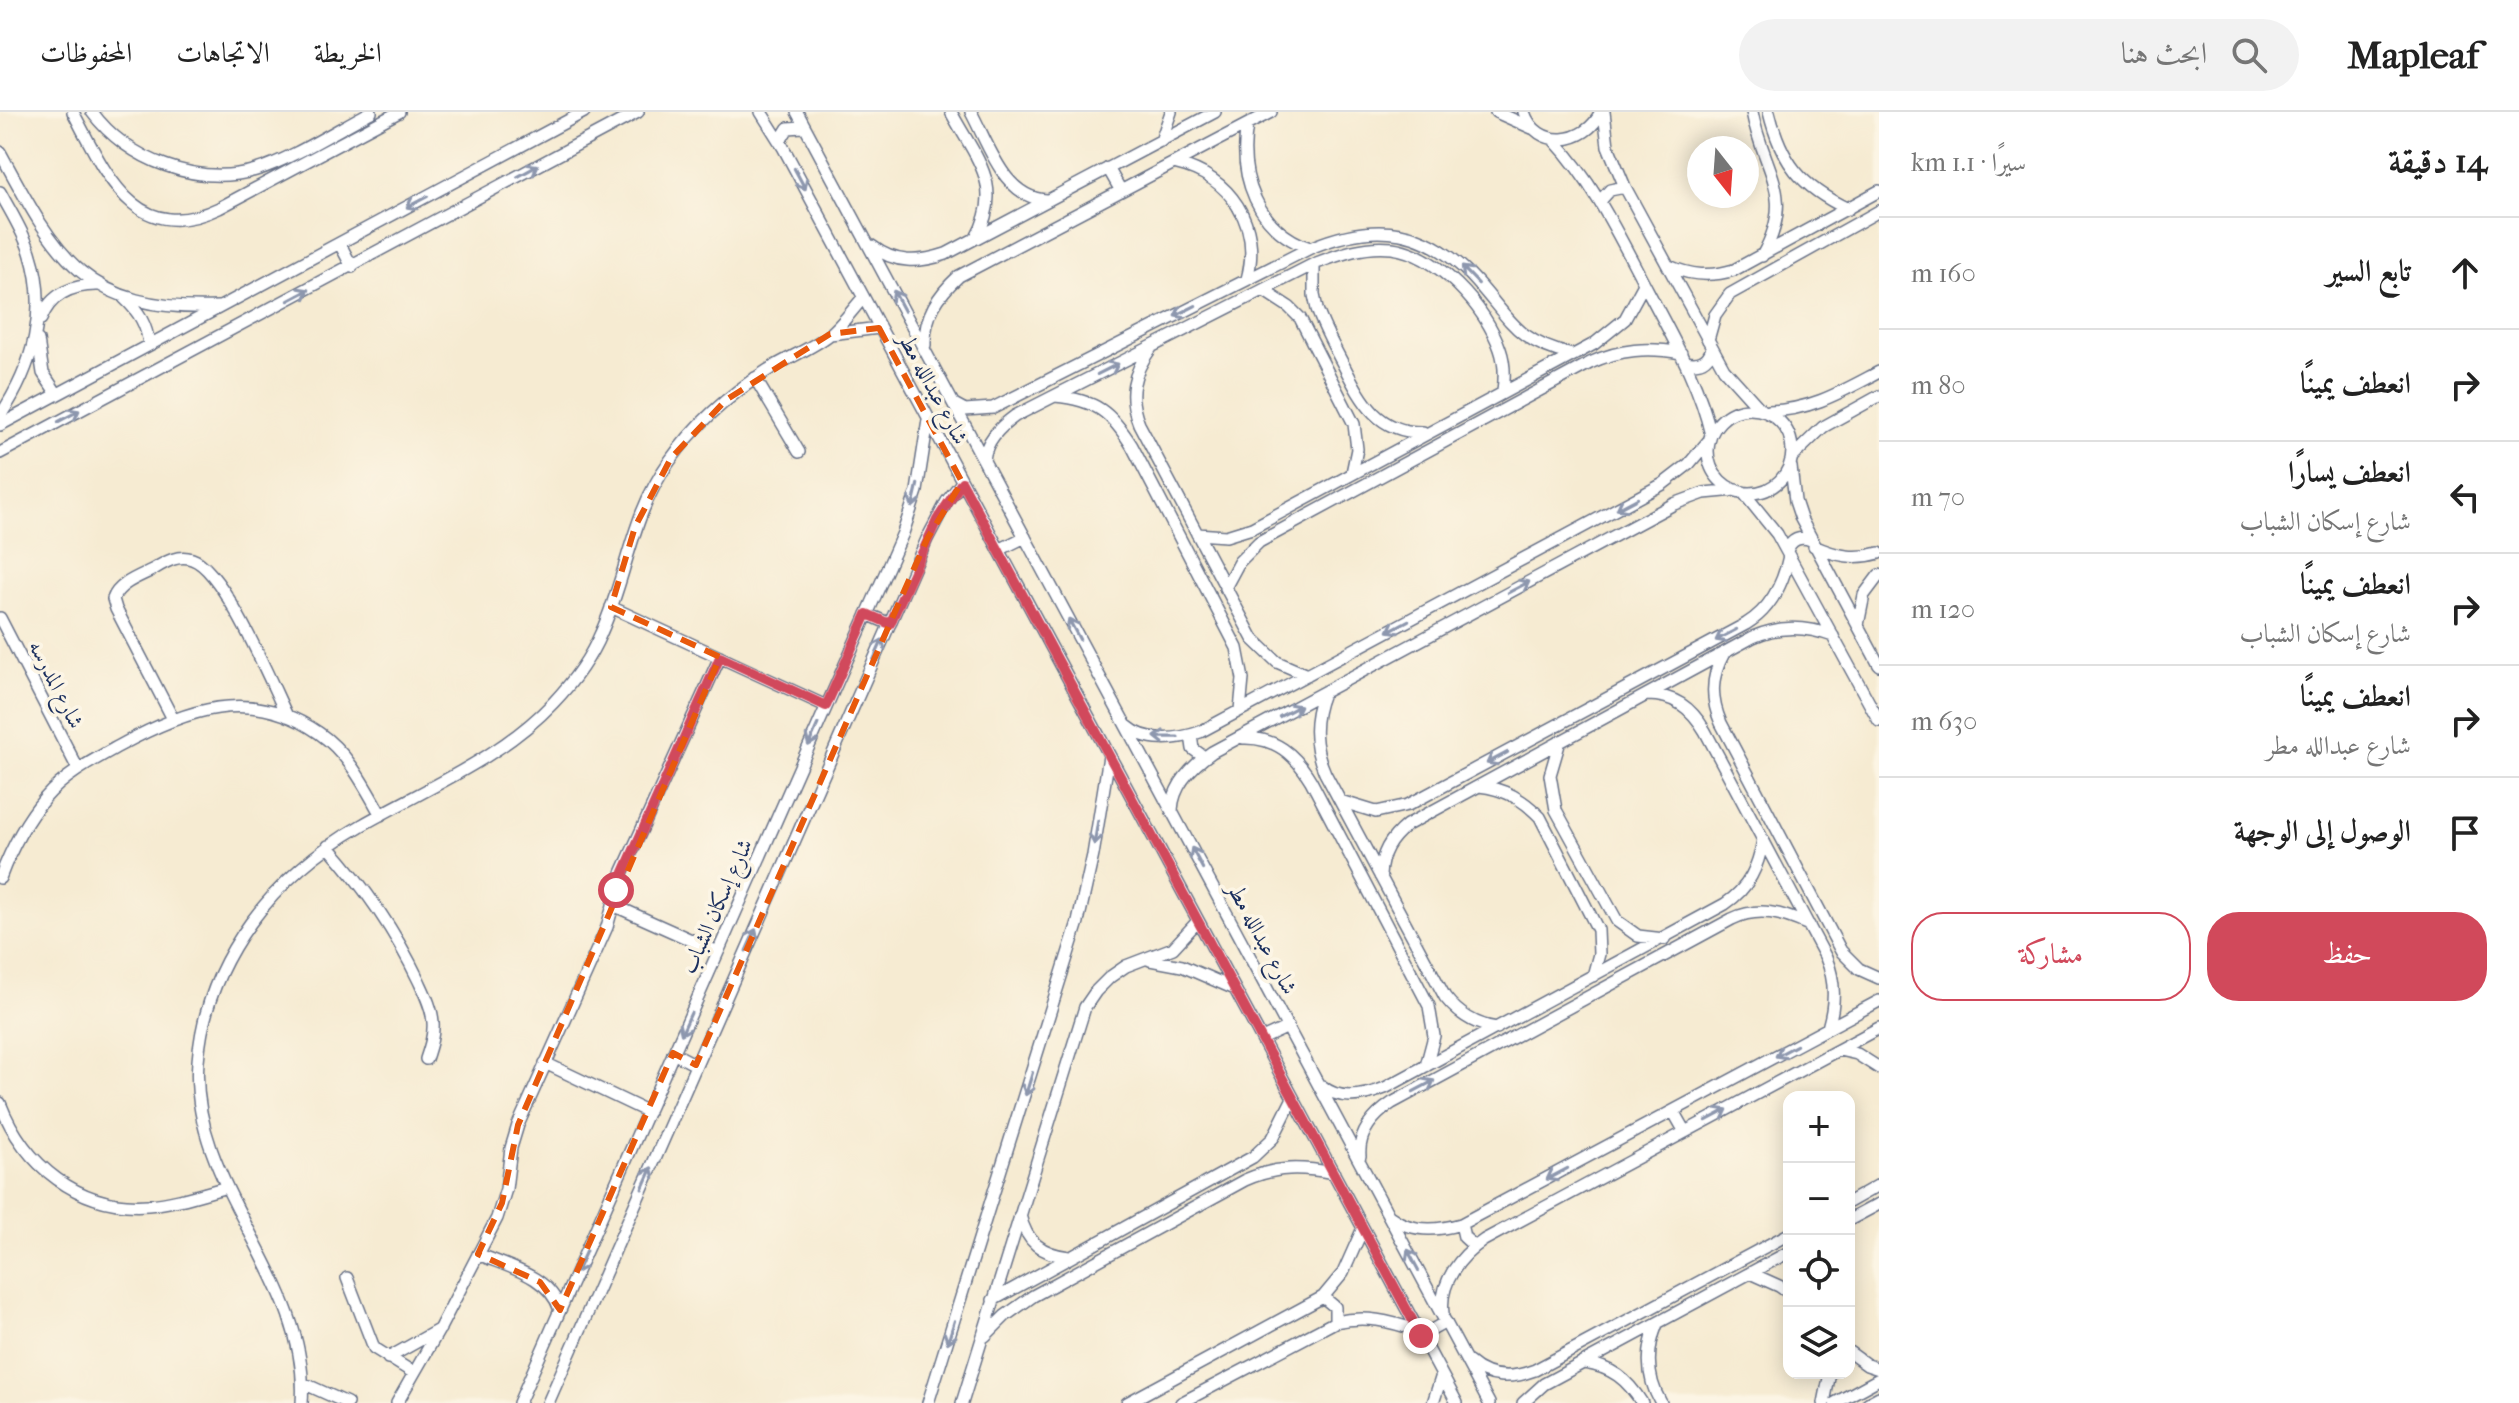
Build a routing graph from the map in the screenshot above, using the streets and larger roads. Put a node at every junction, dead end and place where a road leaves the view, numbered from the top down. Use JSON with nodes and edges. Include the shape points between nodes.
{"nodes":[{"id":1,"x":73,"y":112,"type":"edge"},
{"id":2,"x":92,"y":112,"type":"edge"},
{"id":3,"x":399,"y":112,"type":"edge"},
{"id":4,"x":584,"y":112,"type":"edge"},
{"id":5,"x":638,"y":112,"type":"edge"},
{"id":6,"x":761,"y":112,"type":"edge"},
{"id":7,"x":797,"y":112,"type":"edge"},
{"id":8,"x":951,"y":112,"type":"edge"},
{"id":9,"x":1171,"y":112,"type":"edge"},
{"id":10,"x":1215,"y":112,"type":"edge"},
{"id":11,"x":1271,"y":112,"type":"edge"},
{"id":12,"x":1496,"y":112,"type":"edge"},
{"id":13,"x":1524,"y":112,"type":"edge"},
{"id":14,"x":1602,"y":112,"type":"edge"},
{"id":15,"x":1752,"y":112,"type":"edge"},
{"id":16,"x":1769,"y":112,"type":"edge"},
{"id":17,"x":369,"y":113,"type":"edge"},
{"id":18,"x":974,"y":114,"type":"edge"},
{"id":19,"x":374,"y":125,"type":"junction"},
{"id":20,"x":1247,"y":125,"type":"junction"},
{"id":21,"x":803,"y":127,"type":"junction"},
{"id":22,"x":1534,"y":129,"type":"junction"},
{"id":23,"x":1553,"y":139,"type":"junction"},
{"id":24,"x":780,"y":141,"type":"junction"},
{"id":25,"x":1161,"y":141,"type":"junction"},
{"id":26,"x":0,"y":152,"type":"edge"},
{"id":27,"x":1177,"y":164,"type":"junction"},
{"id":28,"x":1108,"y":168,"type":"junction"},
{"id":29,"x":1793,"y":170,"type":"junction"},
{"id":30,"x":1004,"y":173,"type":"junction"},
{"id":31,"x":1775,"y":179,"type":"junction"},
{"id":32,"x":987,"y":181,"type":"junction"},
{"id":33,"x":1625,"y":187,"type":"junction"},
{"id":34,"x":1121,"y":191,"type":"junction"},
{"id":35,"x":1879,"y":191,"type":"edge"},
{"id":36,"x":0,"y":192,"type":"edge"},
{"id":37,"x":1048,"y":200,"type":"junction"},
{"id":38,"x":1255,"y":201,"type":"junction"},
{"id":39,"x":1600,"y":201,"type":"junction"},
{"id":40,"x":1239,"y":209,"type":"junction"},
{"id":41,"x":1848,"y":209,"type":"junction"},
{"id":42,"x":1879,"y":211,"type":"edge"},
{"id":43,"x":1354,"y":234,"type":"junction"},
{"id":44,"x":976,"y":238,"type":"junction"},
{"id":45,"x":340,"y":244,"type":"junction"},
{"id":46,"x":868,"y":244,"type":"junction"},
{"id":47,"x":1310,"y":248,"type":"junction"},
{"id":48,"x":1358,"y":249,"type":"junction"},
{"id":49,"x":1762,"y":256,"type":"junction"},
{"id":50,"x":1314,"y":264,"type":"junction"},
{"id":51,"x":951,"y":266,"type":"junction"},
{"id":52,"x":1669,"y":266,"type":"junction"},
{"id":53,"x":352,"y":267,"type":"junction"},
{"id":54,"x":1734,"y":270,"type":"junction"},
{"id":55,"x":1247,"y":279,"type":"junction"},
{"id":56,"x":1644,"y":284,"type":"junction"},
{"id":57,"x":101,"y":285,"type":"junction"},
{"id":58,"x":1741,"y":286,"type":"junction"},
{"id":59,"x":1263,"y":290,"type":"junction"},
{"id":60,"x":1222,"y":293,"type":"junction"},
{"id":61,"x":119,"y":294,"type":"junction"},
{"id":62,"x":863,"y":298,"type":"junction"},
{"id":63,"x":222,"y":306,"type":"junction"},
{"id":64,"x":1230,"y":307,"type":"junction"},
{"id":65,"x":1502,"y":315,"type":"junction"},
{"id":66,"x":1322,"y":323,"type":"junction"},
{"id":67,"x":1487,"y":325,"type":"junction"},
{"id":68,"x":38,"y":326,"type":"junction"},
{"id":69,"x":879,"y":328,"type":"junction"},
{"id":70,"x":1308,"y":331,"type":"junction"},
{"id":71,"x":830,"y":334,"type":"junction"},
{"id":72,"x":1594,"y":344,"type":"junction"},
{"id":73,"x":1710,"y":344,"type":"junction"},
{"id":74,"x":149,"y":345,"type":"junction"},
{"id":75,"x":1153,"y":346,"type":"junction"},
{"id":76,"x":925,"y":350,"type":"junction"},
{"id":77,"x":1572,"y":355,"type":"junction"},
{"id":78,"x":1600,"y":358,"type":"junction"},
{"id":79,"x":1684,"y":358,"type":"junction"},
{"id":80,"x":1879,"y":372,"type":"edge"},
{"id":81,"x":755,"y":378,"type":"junction"},
{"id":82,"x":1503,"y":391,"type":"junction"},
{"id":83,"x":57,"y":394,"type":"junction"},
{"id":84,"x":1055,"y":396,"type":"junction"},
{"id":85,"x":1879,"y":396,"type":"edge"},
{"id":86,"x":1826,"y":400,"type":"junction"},
{"id":87,"x":1007,"y":402,"type":"junction"},
{"id":88,"x":1363,"y":403,"type":"junction"},
{"id":89,"x":954,"y":404,"type":"junction"},
{"id":90,"x":1348,"y":410,"type":"junction"},
{"id":91,"x":1763,"y":411,"type":"junction"},
{"id":92,"x":0,"y":416,"type":"edge"},
{"id":93,"x":1015,"y":416,"type":"junction"},
{"id":94,"x":928,"y":419,"type":"junction"},
{"id":95,"x":1836,"y":419,"type":"junction"},
{"id":96,"x":0,"y":425,"type":"edge"},
{"id":97,"x":1428,"y":432,"type":"junction"},
{"id":98,"x":1710,"y":437,"type":"junction"},
{"id":99,"x":1146,"y":439,"type":"junction"},
{"id":100,"x":1132,"y":446,"type":"junction"},
{"id":101,"x":799,"y":452,"type":"dead end"},
{"id":102,"x":0,"y":453,"type":"edge"},
{"id":103,"x":1791,"y":460,"type":"junction"},
{"id":104,"x":984,"y":461,"type":"junction"},
{"id":105,"x":1352,"y":473,"type":"junction"},
{"id":106,"x":962,"y":482,"type":"junction"},
{"id":107,"x":1663,"y":484,"type":"junction"},
{"id":108,"x":1740,"y":491,"type":"junction"},
{"id":109,"x":1674,"y":504,"type":"junction"},
{"id":110,"x":1252,"y":528,"type":"junction"},
{"id":111,"x":1197,"y":534,"type":"junction"},
{"id":112,"x":1025,"y":537,"type":"junction"},
{"id":113,"x":1259,"y":542,"type":"junction"},
{"id":114,"x":1813,"y":543,"type":"junction"},
{"id":115,"x":999,"y":550,"type":"junction"},
{"id":116,"x":1788,"y":553,"type":"junction"},
{"id":117,"x":1879,"y":553,"type":"edge"},
{"id":118,"x":1879,"y":575,"type":"edge"},
{"id":119,"x":1225,"y":588,"type":"junction"},
{"id":120,"x":1466,"y":590,"type":"junction"},
{"id":121,"x":611,"y":607,"type":"junction"},
{"id":122,"x":1477,"y":609,"type":"junction"},
{"id":123,"x":867,"y":614,"type":"junction"},
{"id":124,"x":0,"y":618,"type":"edge"},
{"id":125,"x":1753,"y":620,"type":"junction"},
{"id":126,"x":890,"y":624,"type":"junction"},
{"id":127,"x":1243,"y":624,"type":"junction"},
{"id":128,"x":1858,"y":626,"type":"junction"},
{"id":129,"x":1230,"y":632,"type":"junction"},
{"id":130,"x":1761,"y":634,"type":"junction"},
{"id":131,"x":1833,"y":636,"type":"junction"},
{"id":132,"x":1724,"y":653,"type":"junction"},
{"id":133,"x":720,"y":657,"type":"junction"},
{"id":134,"x":1879,"y":665,"type":"edge"},
{"id":135,"x":1307,"y":675,"type":"junction"},
{"id":136,"x":1323,"y":693,"type":"junction"},
{"id":137,"x":1646,"y":695,"type":"junction"},
{"id":138,"x":826,"y":706,"type":"junction"},
{"id":139,"x":1240,"y":710,"type":"junction"},
{"id":140,"x":1716,"y":712,"type":"junction"},
{"id":141,"x":1576,"y":715,"type":"junction"},
{"id":142,"x":287,"y":716,"type":"junction"},
{"id":143,"x":173,"y":719,"type":"junction"},
{"id":144,"x":1699,"y":720,"type":"junction"},
{"id":145,"x":1879,"y":721,"type":"edge"},
{"id":146,"x":1125,"y":723,"type":"junction"},
{"id":147,"x":1584,"y":728,"type":"junction"},
{"id":148,"x":1191,"y":735,"type":"junction"},
{"id":149,"x":1238,"y":738,"type":"junction"},
{"id":150,"x":1560,"y":741,"type":"junction"},
{"id":151,"x":1109,"y":756,"type":"junction"},
{"id":152,"x":1204,"y":757,"type":"junction"},
{"id":153,"x":1318,"y":758,"type":"junction"},
{"id":154,"x":1302,"y":766,"type":"junction"},
{"id":155,"x":78,"y":769,"type":"junction"},
{"id":156,"x":1479,"y":786,"type":"junction"},
{"id":157,"x":1340,"y":801,"type":"junction"},
{"id":158,"x":1400,"y":809,"type":"junction"},
{"id":159,"x":1556,"y":810,"type":"junction"},
{"id":160,"x":1172,"y":811,"type":"junction"},
{"id":161,"x":381,"y":815,"type":"junction"},
{"id":162,"x":1540,"y":817,"type":"junction"},
{"id":163,"x":1407,"y":825,"type":"junction"},
{"id":164,"x":1763,"y":840,"type":"junction"},
{"id":165,"x":328,"y":846,"type":"junction"},
{"id":166,"x":1380,"y":876,"type":"junction"},
{"id":167,"x":0,"y":878,"type":"edge"},
{"id":168,"x":1735,"y":898,"type":"junction"},
{"id":169,"x":613,"y":905,"type":"junction"},
{"id":170,"x":1609,"y":911,"type":"junction"},
{"id":171,"x":1743,"y":914,"type":"junction"},
{"id":172,"x":1594,"y":919,"type":"junction"},
{"id":173,"x":1198,"y":921,"type":"junction"},
{"id":174,"x":1809,"y":925,"type":"junction"},
{"id":175,"x":1664,"y":939,"type":"junction"},
{"id":176,"x":1841,"y":951,"type":"junction"},
{"id":177,"x":718,"y":952,"type":"junction"},
{"id":178,"x":1826,"y":958,"type":"junction"},
{"id":179,"x":1145,"y":960,"type":"junction"},
{"id":180,"x":1591,"y":978,"type":"junction"},
{"id":181,"x":1879,"y":978,"type":"edge"},
{"id":182,"x":1235,"y":989,"type":"junction"},
{"id":183,"x":1596,"y":993,"type":"junction"},
{"id":184,"x":1445,"y":997,"type":"junction"},
{"id":185,"x":1879,"y":1001,"type":"edge"},
{"id":186,"x":1429,"y":1006,"type":"junction"},
{"id":187,"x":1288,"y":1027,"type":"junction"},
{"id":188,"x":1498,"y":1028,"type":"junction"},
{"id":189,"x":1828,"y":1028,"type":"junction"},
{"id":190,"x":1879,"y":1028,"type":"edge"},
{"id":191,"x":1262,"y":1039,"type":"junction"},
{"id":192,"x":1839,"y":1050,"type":"junction"},
{"id":193,"x":673,"y":1053,"type":"junction"},
{"id":194,"x":426,"y":1059,"type":"dead end"},
{"id":195,"x":545,"y":1063,"type":"junction"},
{"id":196,"x":696,"y":1065,"type":"junction"},
{"id":197,"x":1426,"y":1066,"type":"junction"},
{"id":198,"x":1879,"y":1068,"type":"edge"},
{"id":199,"x":1318,"y":1083,"type":"junction"},
{"id":200,"x":1385,"y":1088,"type":"junction"},
{"id":201,"x":1293,"y":1098,"type":"junction"},
{"id":202,"x":0,"y":1103,"type":"edge"},
{"id":203,"x":1392,"y":1103,"type":"junction"},
{"id":204,"x":1673,"y":1111,"type":"junction"},
{"id":205,"x":648,"y":1112,"type":"junction"},
{"id":206,"x":1685,"y":1132,"type":"junction"},
{"id":207,"x":1253,"y":1157,"type":"junction"},
{"id":208,"x":1360,"y":1161,"type":"junction"},
{"id":209,"x":1260,"y":1173,"type":"junction"},
{"id":210,"x":1334,"y":1173,"type":"junction"},
{"id":211,"x":1879,"y":1185,"type":"edge"},
{"id":212,"x":227,"y":1187,"type":"junction"},
{"id":213,"x":1855,"y":1199,"type":"edge"},
{"id":214,"x":1879,"y":1204,"type":"edge"},
{"id":215,"x":1020,"y":1213,"type":"junction"},
{"id":216,"x":1389,"y":1214,"type":"junction"},
{"id":217,"x":1855,"y":1217,"type":"edge"},
{"id":218,"x":1461,"y":1224,"type":"junction"},
{"id":219,"x":1363,"y":1228,"type":"junction"},
{"id":220,"x":1787,"y":1235,"type":"edge"},
{"id":221,"x":1474,"y":1246,"type":"junction"},
{"id":222,"x":478,"y":1254,"type":"junction"},
{"id":223,"x":1783,"y":1255,"type":"edge"},
{"id":224,"x":1069,"y":1257,"type":"junction"},
{"id":225,"x":1043,"y":1272,"type":"junction"},
{"id":226,"x":1750,"y":1273,"type":"junction"},
{"id":227,"x":347,"y":1278,"type":"dead end"},
{"id":228,"x":1050,"y":1286,"type":"junction"},
{"id":229,"x":1783,"y":1289,"type":"edge"},
{"id":230,"x":1323,"y":1297,"type":"junction"},
{"id":231,"x":993,"y":1300,"type":"junction"},
{"id":232,"x":560,"y":1310,"type":"junction"},
{"id":233,"x":1445,"y":1320,"type":"junction"},
{"id":234,"x":1335,"y":1322,"type":"junction"},
{"id":235,"x":1657,"y":1324,"type":"junction"},
{"id":236,"x":440,"y":1328,"type":"junction"},
{"id":237,"x":1420,"y":1333,"type":"junction"},
{"id":238,"x":981,"y":1340,"type":"junction"},
{"id":239,"x":1855,"y":1356,"type":"edge"},
{"id":240,"x":388,"y":1358,"type":"junction"},
{"id":241,"x":1466,"y":1359,"type":"junction"},
{"id":242,"x":1583,"y":1363,"type":"junction"},
{"id":243,"x":1879,"y":1369,"type":"edge"},
{"id":244,"x":1535,"y":1370,"type":"junction"},
{"id":245,"x":414,"y":1373,"type":"junction"},
{"id":246,"x":1442,"y":1375,"type":"junction"},
{"id":247,"x":1829,"y":1379,"type":"edge"},
{"id":248,"x":1879,"y":1379,"type":"edge"},
{"id":249,"x":303,"y":1383,"type":"junction"},
{"id":250,"x":1544,"y":1384,"type":"junction"},
{"id":251,"x":1879,"y":1397,"type":"edge"},
{"id":252,"x":1659,"y":1400,"type":"edge"},
{"id":253,"x":302,"y":1403,"type":"edge"},
{"id":254,"x":347,"y":1403,"type":"edge"},
{"id":255,"x":397,"y":1403,"type":"edge"},
{"id":256,"x":519,"y":1403,"type":"edge"},
{"id":257,"x":548,"y":1403,"type":"edge"},
{"id":258,"x":928,"y":1403,"type":"edge"},
{"id":259,"x":962,"y":1403,"type":"edge"},
{"id":260,"x":1127,"y":1403,"type":"edge"},
{"id":261,"x":1181,"y":1403,"type":"edge"},
{"id":262,"x":1433,"y":1403,"type":"edge"},
{"id":263,"x":1457,"y":1403,"type":"edge"},
{"id":264,"x":1489,"y":1403,"type":"edge"},
{"id":265,"x":1523,"y":1403,"type":"edge"},
{"id":266,"x":1643,"y":1403,"type":"edge"},
{"id":267,"x":1824,"y":1403,"type":"edge"},
{"id":268,"x":1835,"y":1403,"type":"edge"},
{"id":269,"x":1868,"y":1403,"type":"edge"}],
"edges":[{"from":1,"to":19,"type":"street","via":[[127,200],[153,215],[182,220],[219,208]]},
{"from":2,"to":17,"type":"street","via":[[151,159],[214,175],[257,170]]},
{"from":3,"to":19,"type":"street"},
{"from":4,"to":45,"type":"street","one_way":true},
{"from":53,"to":5,"type":"street","one_way":true},
{"from":6,"to":24,"type":"street","name":"شارع عبدالله مطر"},
{"from":7,"to":21,"type":"street","name":"شارع عبدالله مطر"},
{"from":8,"to":32,"type":"street"},
{"from":9,"to":25,"type":"street"},
{"from":10,"to":25,"type":"street"},
{"from":11,"to":20,"type":"street"},
{"from":12,"to":22,"type":"street"},
{"from":13,"to":22,"type":"street"},
{"from":14,"to":23,"type":"street","via":[[1581,136]]},
{"from":14,"to":33,"type":"street","via":[[1608,146]]},
{"from":15,"to":31,"type":"street"},
{"from":16,"to":29,"type":"street"},
{"from":17,"to":19,"type":"street"},
{"from":18,"to":30,"type":"street"},
{"from":20,"to":27,"type":"street"},
{"from":20,"to":38,"type":"street","via":[[1244,164]]},
{"from":21,"to":24,"type":"street","via":[[788,128]]},
{"from":21,"to":46,"type":"street","name":"شارع عبدالله مطر"},
{"from":22,"to":23,"type":"street"},
{"from":23,"to":39,"type":"street"},
{"from":24,"to":62,"type":"street","name":"شارع عبدالله مطر","one_way":true},
{"from":25,"to":28,"type":"street"},
{"from":26,"to":57,"type":"street","via":[[51,242]]},
{"from":27,"to":34,"type":"street"},
{"from":27,"to":40,"type":"street","via":[[1220,183]]},
{"from":28,"to":34,"type":"street"},
{"from":28,"to":37,"type":"street"},
{"from":29,"to":31,"type":"street"},
{"from":29,"to":41,"type":"street","via":[[1818,194]]},
{"from":30,"to":32,"type":"street","via":[[997,181]]},
{"from":30,"to":37,"type":"street","via":[[1017,190]]},
{"from":31,"to":49,"type":"street","via":[[1778,211]]},
{"from":32,"to":44,"type":"street","via":[[990,204]]},
{"from":33,"to":39,"type":"street","via":[[1610,190]]},
{"from":33,"to":52,"type":"street"},
{"from":34,"to":51,"type":"street"},
{"from":35,"to":41,"type":"street"},
{"from":36,"to":68,"type":"street","via":[[30,252]]},
{"from":37,"to":44,"type":"street"},
{"from":38,"to":40,"type":"street"},
{"from":38,"to":47,"type":"street","via":[[1285,236]]},
{"from":39,"to":56,"type":"street"},
{"from":40,"to":55,"type":"street","via":[[1251,247]]},
{"from":41,"to":49,"type":"street"},
{"from":42,"to":58,"type":"street"},
{"from":43,"to":47,"type":"street"},
{"from":43,"to":48,"type":"street"},
{"from":65,"to":43,"type":"street","one_way":true,"via":[[1466,270],[1434,245],[1395,232]]},
{"from":44,"to":51,"type":"street"},
{"from":45,"to":53,"type":"street"},
{"from":45,"to":63,"type":"street"},
{"from":46,"to":51,"type":"street","via":[[896,260],[930,259]]},
{"from":76,"to":46,"type":"street","name":"شارع عبدالله مطر","one_way":true},
{"from":47,"to":55,"type":"street"},
{"from":48,"to":50,"type":"street"},
{"from":48,"to":67,"type":"street","via":[[1394,248],[1427,260],[1454,283]]},
{"from":49,"to":54,"type":"street"},
{"from":50,"to":59,"type":"street"},
{"from":50,"to":66,"type":"street","via":[[1314,295]]},
{"from":51,"to":76,"type":"street","via":[[928,318]]},
{"from":52,"to":54,"type":"street","via":[[1708,275]]},
{"from":52,"to":73,"type":"street"},
{"from":102,"to":53,"type":"street","one_way":true},
{"from":54,"to":58,"type":"street","via":[[1734,280]]},
{"from":55,"to":60,"type":"street"},
{"from":56,"to":72,"type":"street","via":[[1625,319]]},
{"from":56,"to":79,"type":"street"},
{"from":57,"to":61,"type":"street"},
{"from":57,"to":68,"type":"street","via":[[61,293]]},
{"from":58,"to":73,"type":"street","via":[[1721,303]]},
{"from":59,"to":64,"type":"street"},
{"from":59,"to":70,"type":"street","via":[[1289,307]]},
{"from":60,"to":64,"type":"street"},
{"from":60,"to":87,"type":"street","one_way":true},
{"from":61,"to":63,"type":"street","via":[[168,307]]},
{"from":61,"to":74,"type":"street","via":[[139,314]]},
{"from":62,"to":69,"type":"street","name":"شارع عبدالله مطر"},
{"from":62,"to":71,"type":"street"},
{"from":63,"to":74,"type":"street"},
{"from":64,"to":75,"type":"street"},
{"from":65,"to":67,"type":"street"},
{"from":65,"to":77,"type":"street","via":[[1540,346]]},
{"from":66,"to":70,"type":"street"},
{"from":66,"to":88,"type":"street"},
{"from":67,"to":82,"type":"street","via":[[1500,350]]},
{"from":68,"to":83,"type":"street","via":[[39,360]]},
{"from":68,"to":92,"type":"street","via":[[24,373]]},
{"from":69,"to":71,"type":"street"},
{"from":69,"to":94,"type":"street","name":"شارع عبدالله مطر"},
{"from":70,"to":90,"type":"street"},
{"from":71,"to":81,"type":"street"},
{"from":72,"to":77,"type":"street"},
{"from":72,"to":78,"type":"street"},
{"from":73,"to":79,"type":"street","via":[[1706,360]]},
{"from":73,"to":91,"type":"street","via":[[1735,384]]},
{"from":74,"to":83,"type":"street"},
{"from":84,"to":75,"type":"street","one_way":true},
{"from":75,"to":99,"type":"street","via":[[1138,369],[1131,397]]},
{"from":76,"to":89,"type":"street","name":"شارع عبدالله مطر"},
{"from":77,"to":82,"type":"street"},
{"from":78,"to":79,"type":"street","via":[[1640,349]]},
{"from":78,"to":113,"type":"street"},
{"from":79,"to":98,"type":"street"},
{"from":80,"to":86,"type":"street"},
{"from":81,"to":101,"type":"street"},
{"from":81,"to":121,"type":"street","via":[[696,428],[660,474],[635,527]]},
{"from":82,"to":97,"type":"street"},
{"from":83,"to":96,"type":"street"},
{"from":84,"to":93,"type":"street"},
{"from":84,"to":100,"type":"street","via":[[1101,408]]},
{"from":85,"to":95,"type":"street"},
{"from":86,"to":91,"type":"street"},
{"from":86,"to":95,"type":"street","via":[[1828,414]]},
{"from":87,"to":89,"type":"street","via":[[979,410]]},
{"from":87,"to":93,"type":"street"},
{"from":88,"to":90,"type":"street"},
{"from":88,"to":97,"type":"street","via":[[1384,423]]},
{"from":89,"to":104,"type":"street","name":"شارع عبدالله مطر"},
{"from":90,"to":105,"type":"street","via":[[1357,449]]},
{"from":91,"to":98,"type":"street","via":[[1731,413]]},
{"from":91,"to":103,"type":"street","via":[[1783,425],[1792,446]]},
{"from":93,"to":104,"type":"street","via":[[990,441]]},
{"from":94,"to":106,"type":"street","name":"شارع عبدالله مطر"},
{"from":94,"to":123,"type":"street","name":"شارع إسكان الشباب","one_way":true,"via":[[911,512]]},
{"from":95,"to":103,"type":"street"},
{"from":97,"to":105,"type":"street"},
{"from":98,"to":107,"type":"street","via":[[1689,464]]},
{"from":98,"to":108,"type":"street","via":[[1712,470]]},
{"from":99,"to":100,"type":"street"},
{"from":99,"to":111,"type":"street"},
{"from":100,"to":129,"type":"street"},
{"from":103,"to":108,"type":"street","via":[[1777,483],[1755,492]]},
{"from":103,"to":114,"type":"street","via":[[1795,501]]},
{"from":104,"to":112,"type":"street","name":"شارع عبدالله مطر"},
{"from":105,"to":110,"type":"street"},
{"from":106,"to":115,"type":"street","name":"شارع عبدالله مطر"},
{"from":106,"to":126,"type":"street","name":"شارع إسكان الشباب","via":[[937,520]]},
{"from":107,"to":109,"type":"street","via":[[1674,494]]},
{"from":107,"to":120,"type":"street","one_way":true},
{"from":108,"to":109,"type":"street","via":[[1704,493]]},
{"from":108,"to":116,"type":"street","via":[[1767,519]]},
{"from":122,"to":109,"type":"street","one_way":true},
{"from":110,"to":111,"type":"street","via":[[1226,536]]},
{"from":110,"to":113,"type":"street"},
{"from":111,"to":119,"type":"street"},
{"from":112,"to":115,"type":"street"},
{"from":146,"to":112,"type":"street","name":"شارع عبدالله مطر","one_way":true},
{"from":113,"to":119,"type":"street","via":[[1239,562]]},
{"from":114,"to":116,"type":"street","via":[[1793,540]]},
{"from":114,"to":117,"type":"street","via":[[1844,556]]},
{"from":114,"to":128,"type":"street"},
{"from":115,"to":151,"type":"street","name":"شارع عبدالله مطر"},
{"from":116,"to":125,"type":"street","via":[[1777,593]]},
{"from":116,"to":131,"type":"street"},
{"from":118,"to":128,"type":"street","via":[[1864,595]]},
{"from":119,"to":127,"type":"street"},
{"from":120,"to":122,"type":"street"},
{"from":120,"to":135,"type":"street","one_way":true},
{"from":121,"to":133,"type":"street"},
{"from":121,"to":161,"type":"street","via":[[578,673],[531,724],[467,768]]},
{"from":122,"to":136,"type":"street"},
{"from":123,"to":126,"type":"street"},
{"from":123,"to":138,"type":"street","name":"شارع إسكان الشباب"},
{"from":124,"to":155,"type":"street","name":"شارع المدرسه"},
{"from":125,"to":130,"type":"street"},
{"from":125,"to":141,"type":"street","one_way":true},
{"from":196,"to":126,"type":"street","name":"شارع إسكان الشباب","one_way":true},
{"from":127,"to":129,"type":"street"},
{"from":127,"to":135,"type":"street","via":[[1270,657]]},
{"from":128,"to":134,"type":"street"},
{"from":129,"to":139,"type":"street","via":[[1241,663]]},
{"from":130,"to":131,"type":"street","via":[[1804,628]]},
{"from":130,"to":132,"type":"street"},
{"from":131,"to":145,"type":"street"},
{"from":132,"to":137,"type":"street"},
{"from":132,"to":140,"type":"street","via":[[1713,687]]},
{"from":133,"to":138,"type":"street"},
{"from":133,"to":169,"type":"street","via":[[622,873]]},
{"from":135,"to":139,"type":"street"},
{"from":149,"to":136,"type":"street","one_way":true},
{"from":136,"to":153,"type":"street","via":[[1314,725]]},
{"from":137,"to":144,"type":"street","via":[[1681,703]]},
{"from":137,"to":147,"type":"street"},
{"from":138,"to":177,"type":"street","name":"شارع إسكان الشباب","one_way":true},
{"from":139,"to":148,"type":"street"},
{"from":140,"to":144,"type":"street","via":[[1704,713]]},
{"from":140,"to":176,"type":"street"},
{"from":141,"to":147,"type":"street"},
{"from":141,"to":158,"type":"street","one_way":true},
{"from":142,"to":143,"type":"street","via":[[235,706]]},
{"from":142,"to":143,"type":"street","via":[[228,598],[207,568],[186,557],[122,587],[113,599]]},
{"from":142,"to":161,"type":"street","via":[[334,745]]},
{"from":143,"to":155,"type":"street"},
{"from":144,"to":164,"type":"street"},
{"from":148,"to":146,"type":"street","one_way":true,"via":[[1162,739],[1134,732]]},
{"from":146,"to":160,"type":"street","name":"شارع عبدالله مطر"},
{"from":147,"to":150,"type":"street"},
{"from":148,"to":152,"type":"street","via":[[1193,749]]},
{"from":149,"to":152,"type":"street"},
{"from":149,"to":154,"type":"street","via":[[1281,746]]},
{"from":150,"to":156,"type":"street"},
{"from":150,"to":159,"type":"street","via":[[1550,775]]},
{"from":151,"to":173,"type":"street","name":"شارع عبدالله مطر"},
{"from":151,"to":258,"type":"street","one_way":true,"via":[[1078,922]]},
{"from":152,"to":160,"type":"street","via":[[1178,787]]},
{"from":153,"to":154,"type":"street","via":[[1308,758]]},
{"from":153,"to":157,"type":"street"},
{"from":154,"to":186,"type":"street"},
{"from":155,"to":167,"type":"street","via":[[33,812]]},
{"from":156,"to":162,"type":"street","via":[[1519,798]]},
{"from":156,"to":163,"type":"street"},
{"from":157,"to":158,"type":"street","via":[[1376,812]]},
{"from":157,"to":166,"type":"street"},
{"from":158,"to":163,"type":"street"},
{"from":159,"to":162,"type":"street","via":[[1548,809]]},
{"from":159,"to":170,"type":"street"},
{"from":187,"to":160,"type":"street","name":"شارع عبدالله مطر","one_way":true},
{"from":161,"to":165,"type":"street"},
{"from":162,"to":172,"type":"street"},
{"from":163,"to":166,"type":"street","via":[[1387,847]]},
{"from":164,"to":168,"type":"street","via":[[1757,867]]},
{"from":164,"to":174,"type":"street"},
{"from":165,"to":194,"type":"street","via":[[372,899],[411,964],[432,1012]]},
{"from":165,"to":212,"type":"street","via":[[293,874],[254,918],[236,943],[208,1004],[198,1085],[209,1140]]},
{"from":166,"to":184,"type":"street"},
{"from":168,"to":171,"type":"street","via":[[1744,906]]},
{"from":168,"to":175,"type":"street"},
{"from":169,"to":177,"type":"street"},
{"from":169,"to":195,"type":"street"},
{"from":170,"to":172,"type":"street","via":[[1604,919]]},
{"from":170,"to":175,"type":"street","via":[[1638,936]]},
{"from":171,"to":174,"type":"street","via":[[1769,911]]},
{"from":171,"to":183,"type":"street"},
{"from":172,"to":180,"type":"street","via":[[1600,942]]},
{"from":173,"to":179,"type":"street","via":[[1173,948]]},
{"from":173,"to":182,"type":"street","name":"شارع عبدالله مطر"},
{"from":174,"to":178,"type":"street"},
{"from":175,"to":180,"type":"street"},
{"from":176,"to":178,"type":"street","via":[[1837,959]]},
{"from":176,"to":181,"type":"street","via":[[1859,969]]},
{"from":177,"to":193,"type":"street","name":"شارع إسكان الشباب","one_way":true},
{"from":178,"to":189,"type":"street","via":[[1834,983]]},
{"from":179,"to":182,"type":"street","via":[[1182,966]]},
{"from":179,"to":215,"type":"street","via":[[1110,977],[1085,1007]]},
{"from":180,"to":183,"type":"street"},
{"from":180,"to":188,"type":"street"},
{"from":182,"to":191,"type":"street","name":"شارع عبدالله مطر"},
{"from":203,"to":183,"type":"street","one_way":true},
{"from":184,"to":186,"type":"street"},
{"from":184,"to":188,"type":"street","via":[[1473,1022]]},
{"from":185,"to":189,"type":"street"},
{"from":186,"to":197,"type":"street","via":[[1434,1036]]},
{"from":187,"to":191,"type":"street"},
{"from":187,"to":199,"type":"street","name":"شارع عبدالله مطر"},
{"from":188,"to":197,"type":"street"},
{"from":189,"to":204,"type":"street","one_way":true},
{"from":190,"to":192,"type":"street"},
{"from":191,"to":201,"type":"street","name":"شارع عبدالله مطر"},
{"from":192,"to":198,"type":"street"},
{"from":206,"to":192,"type":"street","one_way":true},
{"from":193,"to":196,"type":"street"},
{"from":193,"to":205,"type":"street","name":"شارع إسكان الشباب"},
{"from":195,"to":205,"type":"street"},
{"from":195,"to":222,"type":"street","via":[[513,1138],[502,1203]]},
{"from":257,"to":196,"type":"street","name":"شارع إسكان الشباب","one_way":true},
{"from":197,"to":200,"type":"street"},
{"from":199,"to":200,"type":"street","via":[[1342,1095]]},
{"from":199,"to":208,"type":"street","name":"شارع عبدالله مطر"},
{"from":200,"to":203,"type":"street"},
{"from":201,"to":207,"type":"street","via":[[1273,1138]]},
{"from":201,"to":210,"type":"street","name":"شارع عبدالله مطر"},
{"from":202,"to":212,"type":"street","via":[[29,1155],[56,1180],[95,1198],[145,1205]]},
{"from":203,"to":208,"type":"street","via":[[1364,1134]]},
{"from":204,"to":206,"type":"street"},
{"from":204,"to":218,"type":"street","one_way":true},
{"from":205,"to":232,"type":"street","name":"شارع إسكان الشباب","one_way":true},
{"from":206,"to":221,"type":"street"},
{"from":207,"to":209,"type":"street","via":[[1263,1165]]},
{"from":207,"to":224,"type":"street"},
{"from":208,"to":216,"type":"street","name":"شارع عبدالله مطر"},
{"from":209,"to":210,"type":"street","via":[[1288,1167]]},
{"from":209,"to":228,"type":"street"},
{"from":210,"to":219,"type":"street","name":"شارع عبدالله مطر"},
{"from":211,"to":213,"type":"street"},
{"from":212,"to":249,"type":"street","via":[[289,1314]]},
{"from":214,"to":217,"type":"street"},
{"from":215,"to":224,"type":"street","via":[[1030,1240],[1041,1250]]},
{"from":215,"to":231,"type":"street"},
{"from":216,"to":218,"type":"street","via":[[1415,1228]]},
{"from":233,"to":216,"type":"street","name":"شارع عبدالله مطر","one_way":true},
{"from":218,"to":221,"type":"street","via":[[1464,1237]]},
{"from":219,"to":230,"type":"street","via":[[1343,1273]]},
{"from":219,"to":237,"type":"street","name":"شارع عبدالله مطر"},
{"from":220,"to":244,"type":"street"},
{"from":221,"to":233,"type":"street","via":[[1446,1287]]},
{"from":222,"to":232,"type":"street","via":[[540,1282]]},
{"from":222,"to":236,"type":"street"},
{"from":223,"to":226,"type":"street"},
{"from":224,"to":225,"type":"street"},
{"from":225,"to":228,"type":"street"},
{"from":225,"to":231,"type":"street"},
{"from":226,"to":229,"type":"street"},
{"from":226,"to":235,"type":"street"},
{"from":227,"to":240,"type":"street","via":[[370,1340]]},
{"from":228,"to":238,"type":"street"},
{"from":230,"to":234,"type":"street","via":[[1335,1307]]},
{"from":230,"to":260,"type":"street"},
{"from":231,"to":238,"type":"street"},
{"from":232,"to":256,"type":"street","name":"شارع إسكان الشباب"},
{"from":233,"to":237,"type":"street"},
{"from":233,"to":241,"type":"street","name":"شارع عبدالله مطر"},
{"from":234,"to":237,"type":"street","via":[[1377,1318]]},
{"from":234,"to":261,"type":"street"},
{"from":235,"to":242,"type":"street"},
{"from":235,"to":252,"type":"street","via":[[1648,1360]]},
{"from":236,"to":240,"type":"street"},
{"from":236,"to":245,"type":"street"},
{"from":237,"to":246,"type":"street","name":"شارع عبدالله مطر"},
{"from":238,"to":259,"type":"street"},
{"from":239,"to":243,"type":"street"},
{"from":240,"to":245,"type":"street"},
{"from":241,"to":244,"type":"street","via":[[1477,1369],[1500,1376]]},
{"from":241,"to":264,"type":"street","name":"شارع عبدالله مطر"},
{"from":242,"to":250,"type":"street"},
{"from":242,"to":266,"type":"street","via":[[1625,1379]]},
{"from":244,"to":250,"type":"street","via":[[1537,1381]]},
{"from":245,"to":255,"type":"street"},
{"from":246,"to":262,"type":"street"},
{"from":246,"to":263,"type":"street","name":"شارع عبدالله مطر"},
{"from":247,"to":267,"type":"street"},
{"from":248,"to":268,"type":"street"},
{"from":249,"to":253,"type":"street"},
{"from":249,"to":254,"type":"street"},
{"from":250,"to":265,"type":"street"},
{"from":251,"to":269,"type":"street"},
{"from":252,"to":266,"type":"street","via":[[1649,1397]]}]}
